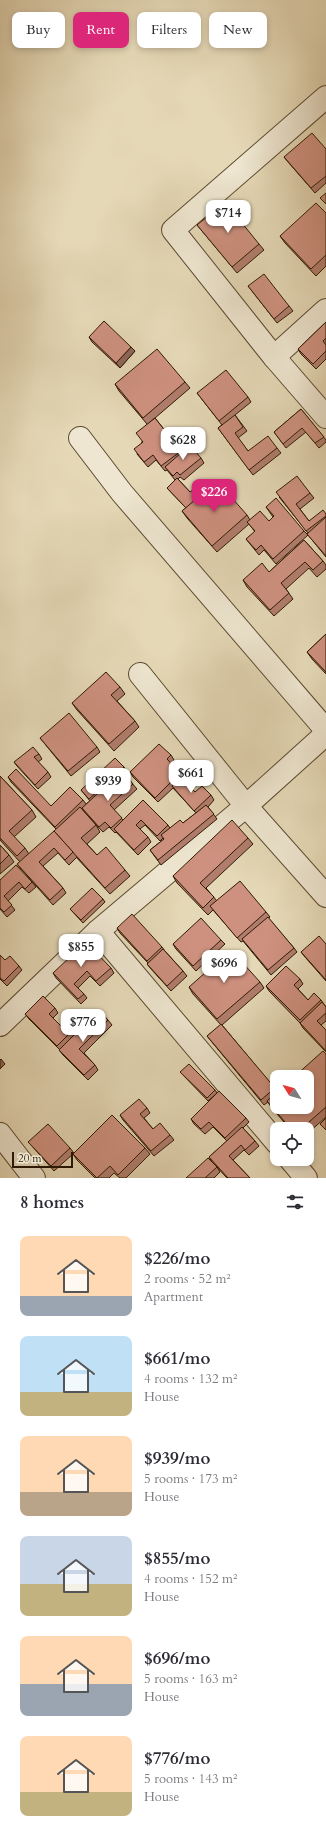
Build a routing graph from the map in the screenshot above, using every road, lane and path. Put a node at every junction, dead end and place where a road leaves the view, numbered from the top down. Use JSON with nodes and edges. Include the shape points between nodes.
{"nodes":[{"id":1,"x":326,"y":97,"type":"edge"},
{"id":2,"x":326,"y":310,"type":"edge"},
{"id":3,"x":274,"y":357,"type":"junction"},
{"id":4,"x":326,"y":417,"type":"edge"},
{"id":5,"x":80,"y":438,"type":"dead end"},
{"id":6,"x":140,"y":674,"type":"dead end"},
{"id":7,"x":326,"y":730,"type":"edge"},
{"id":8,"x":326,"y":734,"type":"edge"},
{"id":9,"x":246,"y":806,"type":"junction"},
{"id":10,"x":326,"y":896,"type":"edge"},
{"id":11,"x":98,"y":931,"type":"junction"},
{"id":12,"x":0,"y":1025,"type":"edge"},
{"id":13,"x":0,"y":1134,"type":"edge"},
{"id":14,"x":270,"y":1135,"type":"edge"},
{"id":15,"x":296,"y":1166,"type":"edge"},
{"id":16,"x":34,"y":1178,"type":"edge"},
{"id":17,"x":306,"y":1178,"type":"edge"}],
"edges":[{"from":1,"to":3,"type":"street","via":[[173,230]]},
{"from":2,"to":3,"type":"street"},
{"from":3,"to":4,"type":"street"},
{"from":5,"to":7,"type":"street","via":[[122,493]]},
{"from":6,"to":9,"type":"street"},
{"from":8,"to":9,"type":"street"},
{"from":9,"to":10,"type":"street"},
{"from":9,"to":11,"type":"street"},
{"from":11,"to":12,"type":"street"},
{"from":11,"to":14,"type":"street"},
{"from":13,"to":16,"type":"street"},
{"from":15,"to":17,"type":"street"}]}
